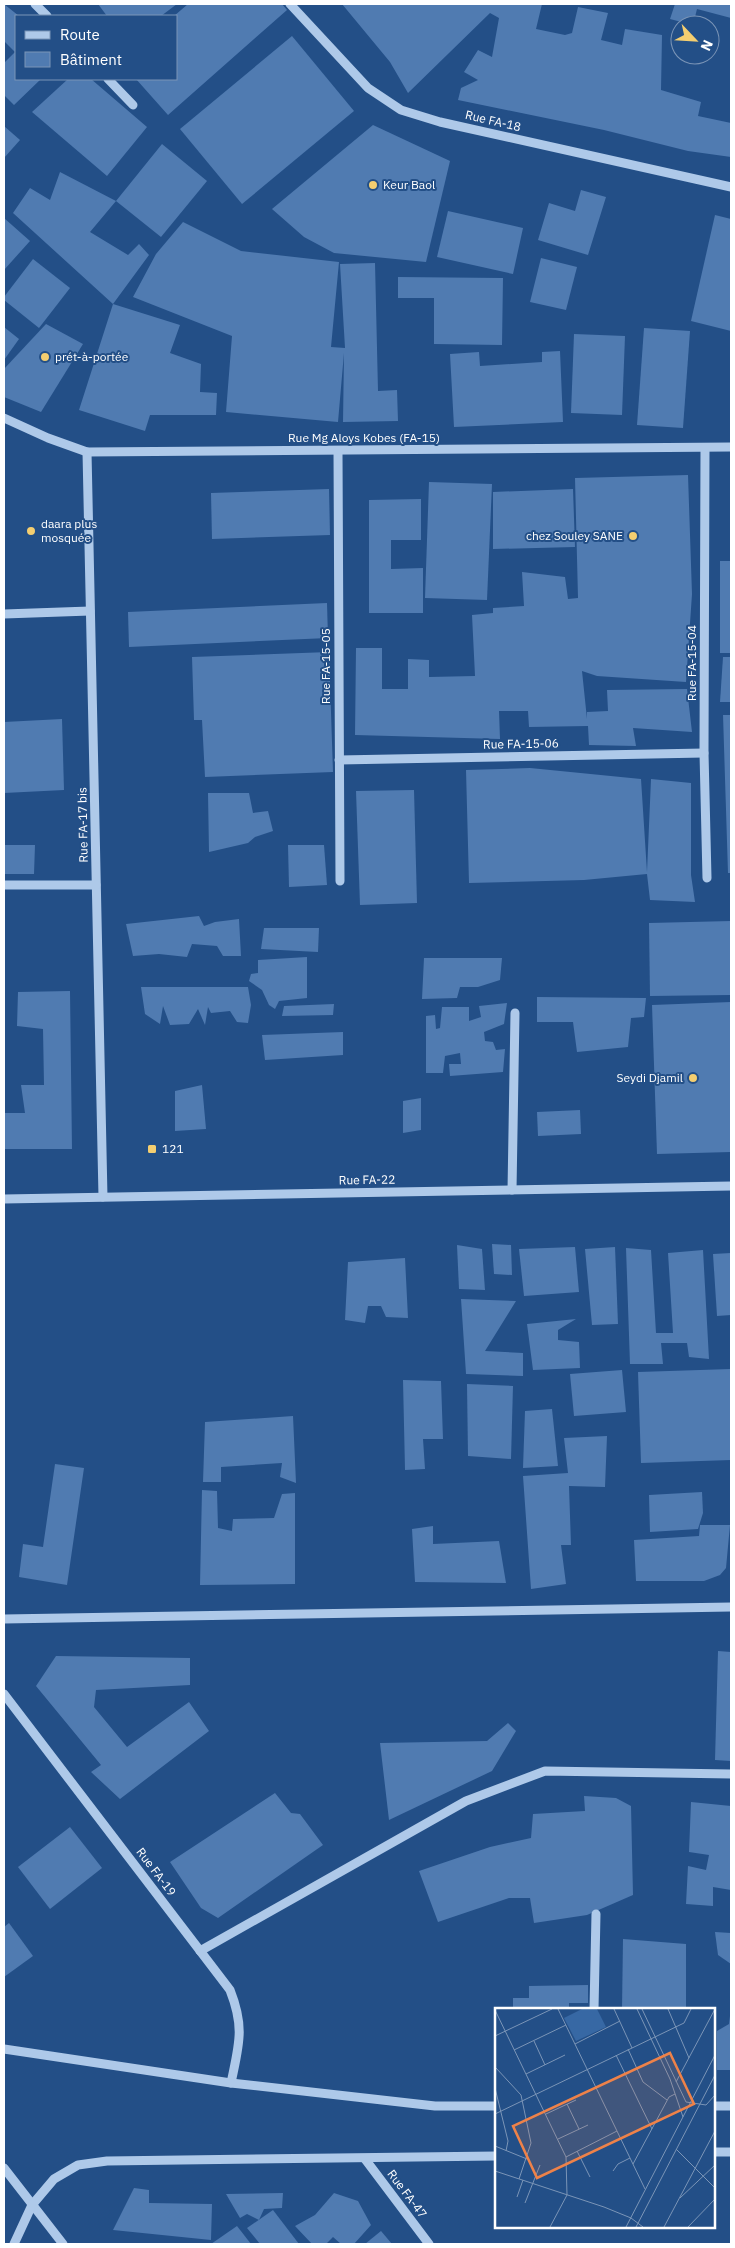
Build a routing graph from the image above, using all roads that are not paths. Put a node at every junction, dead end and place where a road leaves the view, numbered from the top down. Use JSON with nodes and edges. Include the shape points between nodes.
{"nodes":[{"id":1,"x":35,"y":4,"type":"edge"},
{"id":2,"x":290,"y":4,"type":"edge"},
{"id":3,"x":46,"y":15,"type":"edge"},
{"id":4,"x":109,"y":80,"type":"edge"},
{"id":5,"x":133,"y":105,"type":"dead end"},
{"id":6,"x":731,"y":187,"type":"edge"},
{"id":7,"x":4,"y":418,"type":"edge"},
{"id":8,"x":731,"y":447,"type":"edge"},
{"id":9,"x":705,"y":448,"type":"junction"},
{"id":10,"x":338,"y":451,"type":"junction"},
{"id":11,"x":87,"y":452,"type":"junction"},
{"id":12,"x":90,"y":611,"type":"junction"},
{"id":13,"x":4,"y":614,"type":"edge"},
{"id":14,"x":704,"y":753,"type":"junction"},
{"id":15,"x":339,"y":760,"type":"junction"},
{"id":16,"x":707,"y":878,"type":"dead end"},
{"id":17,"x":340,"y":881,"type":"dead end"},
{"id":18,"x":4,"y":885,"type":"edge"},
{"id":19,"x":96,"y":885,"type":"junction"},
{"id":20,"x":515,"y":1013,"type":"dead end"},
{"id":21,"x":731,"y":1186,"type":"edge"},
{"id":22,"x":512,"y":1190,"type":"junction"},
{"id":23,"x":103,"y":1197,"type":"junction"},
{"id":24,"x":4,"y":1199,"type":"edge"},
{"id":25,"x":731,"y":1607,"type":"edge"},
{"id":26,"x":4,"y":1620,"type":"edge"},
{"id":27,"x":4,"y":1694,"type":"edge"},
{"id":28,"x":731,"y":1774,"type":"edge"},
{"id":29,"x":596,"y":1914,"type":"dead end"},
{"id":30,"x":200,"y":1951,"type":"junction"},
{"id":31,"x":594,"y":2008,"type":"edge"},
{"id":32,"x":4,"y":2049,"type":"edge"},
{"id":33,"x":231,"y":2083,"type":"junction"},
{"id":34,"x":495,"y":2106,"type":"edge"},
{"id":35,"x":715,"y":2106,"type":"edge"},
{"id":36,"x":731,"y":2106,"type":"edge"},
{"id":37,"x":715,"y":2152,"type":"edge"},
{"id":38,"x":731,"y":2152,"type":"edge"},
{"id":39,"x":495,"y":2156,"type":"edge"},
{"id":40,"x":365,"y":2159,"type":"junction"},
{"id":41,"x":4,"y":2168,"type":"edge"},
{"id":42,"x":32,"y":2204,"type":"junction"},
{"id":43,"x":14,"y":2244,"type":"edge"},
{"id":44,"x":62,"y":2244,"type":"edge"},
{"id":45,"x":429,"y":2244,"type":"edge"}],
"edges":[{"from":1,"to":3,"type":"street"},
{"from":2,"to":6,"type":"street","name":"Rue FA-18","via":[[368,88],[401,110]]},
{"from":4,"to":5,"type":"street"},
{"from":7,"to":11,"type":"street","name":"Rue Mg Aloys Kobes (FA-15)"},
{"from":8,"to":9,"type":"street","name":"Rue Mg Aloys Kobes (FA-15)"},
{"from":9,"to":10,"type":"street","name":"Rue Mg Aloys Kobes (FA-15)"},
{"from":9,"to":14,"type":"street","name":"Rue FA-15-04"},
{"from":10,"to":11,"type":"street","name":"Rue Mg Aloys Kobes (FA-15)"},
{"from":10,"to":15,"type":"street","name":"Rue FA-15-05"},
{"from":11,"to":12,"type":"street","name":"Rue FA-17 bis"},
{"from":12,"to":13,"type":"street"},
{"from":12,"to":19,"type":"street","name":"Rue FA-17 bis"},
{"from":14,"to":15,"type":"street","name":"Rue FA-15-06"},
{"from":14,"to":16,"type":"street","name":"Rue FA-15-04"},
{"from":15,"to":17,"type":"street","name":"Rue FA-15-05"},
{"from":18,"to":19,"type":"street"},
{"from":19,"to":23,"type":"street","name":"Rue FA-17 bis"},
{"from":20,"to":22,"type":"street"},
{"from":21,"to":22,"type":"street","name":"Rue FA-22"},
{"from":22,"to":23,"type":"street","name":"Rue FA-22"},
{"from":23,"to":24,"type":"street","name":"Rue FA-22"},
{"from":25,"to":26,"type":"street"},
{"from":27,"to":30,"type":"street","name":"Rue FA-19"},
{"from":28,"to":30,"type":"street","via":[[545,1771],[466,1801]]},
{"from":29,"to":31,"type":"street"},
{"from":30,"to":33,"type":"street","name":"Rue FA-19","via":[[230,1990],[236,2006],[241,2035]]},
{"from":32,"to":33,"type":"street"},
{"from":33,"to":34,"type":"street","via":[[435,2106]]},
{"from":35,"to":36,"type":"street"},
{"from":37,"to":38,"type":"street"},
{"from":39,"to":40,"type":"street"},
{"from":40,"to":42,"type":"street","via":[[107,2161],[78,2165],[54,2179]]},
{"from":40,"to":45,"type":"street","name":"Rue FA-47"},
{"from":41,"to":42,"type":"street"},
{"from":42,"to":43,"type":"street"},
{"from":42,"to":44,"type":"street"}]}
